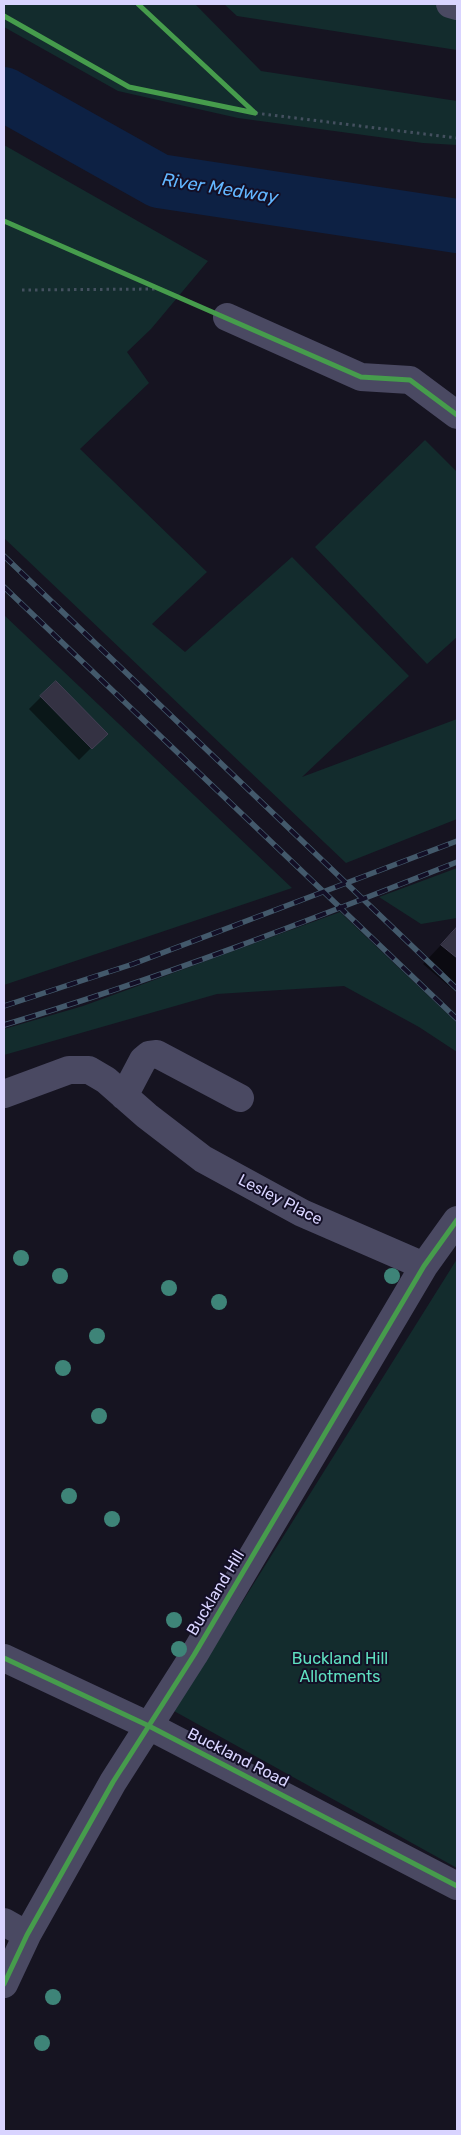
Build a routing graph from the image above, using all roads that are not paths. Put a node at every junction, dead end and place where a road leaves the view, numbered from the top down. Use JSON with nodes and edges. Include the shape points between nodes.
{"nodes":[{"id":1,"x":450,"y":4,"type":"edge"},
{"id":2,"x":457,"y":6,"type":"edge"},
{"id":3,"x":227,"y":317,"type":"road end"},
{"id":4,"x":457,"y":415,"type":"edge"},
{"id":5,"x":4,"y":1094,"type":"edge"},
{"id":6,"x":124,"y":1096,"type":"junction"},
{"id":7,"x":240,"y":1098,"type":"dead end"},
{"id":8,"x":457,"y":1220,"type":"edge"},
{"id":9,"x":424,"y":1266,"type":"junction"},
{"id":10,"x":4,"y":1658,"type":"edge"},
{"id":11,"x":149,"y":1726,"type":"junction"},
{"id":12,"x":457,"y":1886,"type":"edge"},
{"id":13,"x":4,"y":1922,"type":"edge"},
{"id":14,"x":27,"y":1935,"type":"junction"},
{"id":15,"x":4,"y":1984,"type":"edge"}],
"edges":[{"from":1,"to":2,"type":"street"},
{"from":3,"to":4,"type":"street","via":[[361,376],[410,380]]},
{"from":5,"to":6,"type":"street","name":"Lesley Place","via":[[69,1070],[89,1070]]},
{"from":6,"to":7,"type":"street","via":[[143,1060],[157,1054]]},
{"from":6,"to":9,"type":"street","name":"Lesley Place","via":[[203,1159],[302,1213]]},
{"from":8,"to":9,"type":"street","name":"Buckland Hill"},
{"from":9,"to":11,"type":"street","name":"Buckland Hill"},
{"from":10,"to":11,"type":"street","name":"Buckland Road"},
{"from":11,"to":12,"type":"street","name":"Buckland Road"},
{"from":11,"to":14,"type":"street","name":"Buckland Hill","via":[[113,1782]]},
{"from":13,"to":14,"type":"street"},
{"from":14,"to":15,"type":"street","name":"Buckland Hill"}]}
